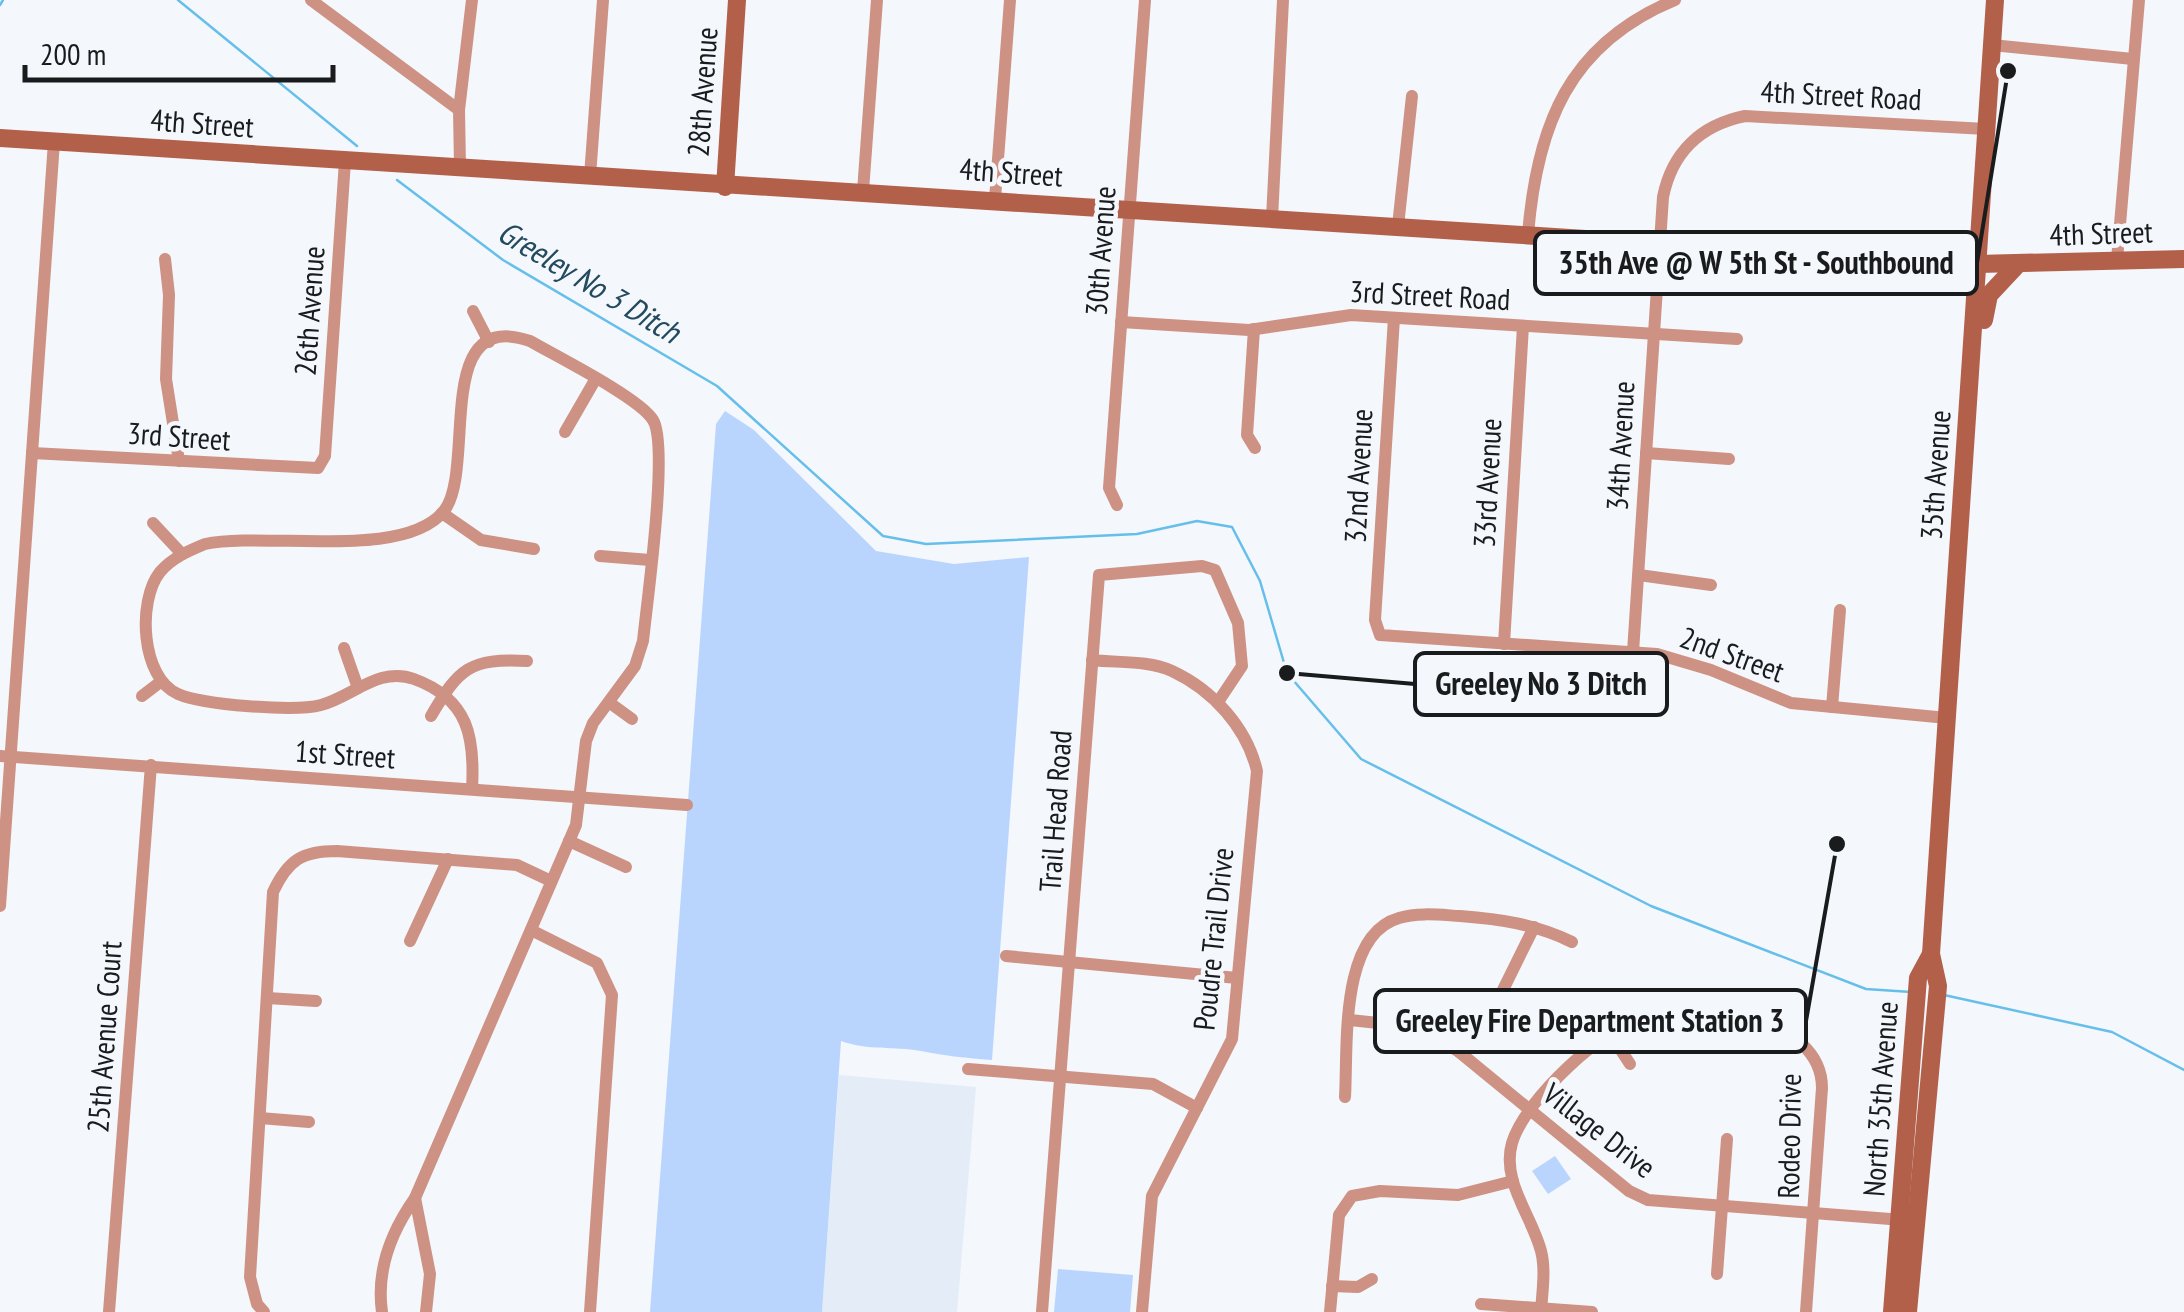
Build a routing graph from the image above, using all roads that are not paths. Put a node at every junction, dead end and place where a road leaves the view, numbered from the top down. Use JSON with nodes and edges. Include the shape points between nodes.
{"nodes":[{"id":1,"x":310,"y":0,"type":"edge"},
{"id":2,"x":472,"y":0,"type":"edge"},
{"id":3,"x":603,"y":0,"type":"edge"},
{"id":4,"x":737,"y":0,"type":"edge"},
{"id":5,"x":877,"y":0,"type":"edge"},
{"id":6,"x":1010,"y":0,"type":"edge"},
{"id":7,"x":1145,"y":0,"type":"edge"},
{"id":8,"x":1283,"y":0,"type":"edge"},
{"id":9,"x":1675,"y":0,"type":"edge"},
{"id":10,"x":1995,"y":0,"type":"edge"},
{"id":11,"x":2139,"y":0,"type":"edge"},
{"id":12,"x":328,"y":6,"type":"edge"},
{"id":13,"x":1992,"y":45,"type":"junction"},
{"id":14,"x":2134,"y":59,"type":"junction"},
{"id":15,"x":1412,"y":96,"type":"dead end"},
{"id":16,"x":459,"y":110,"type":"junction"},
{"id":17,"x":1986,"y":128,"type":"junction"},
{"id":18,"x":0,"y":138,"type":"edge"},
{"id":19,"x":54,"y":142,"type":"junction"},
{"id":20,"x":345,"y":161,"type":"junction"},
{"id":21,"x":460,"y":167,"type":"junction"},
{"id":22,"x":590,"y":176,"type":"junction"},
{"id":23,"x":725,"y":187,"type":"junction"},
{"id":24,"x":863,"y":191,"type":"junction"},
{"id":25,"x":995,"y":200,"type":"junction"},
{"id":26,"x":1130,"y":208,"type":"junction"},
{"id":27,"x":1272,"y":218,"type":"junction"},
{"id":28,"x":1398,"y":226,"type":"junction"},
{"id":29,"x":1528,"y":234,"type":"junction"},
{"id":30,"x":1660,"y":243,"type":"junction"},
{"id":31,"x":166,"y":259,"type":"dead end"},
{"id":32,"x":2184,"y":259,"type":"edge"},
{"id":33,"x":2118,"y":260,"type":"junction"},
{"id":34,"x":1977,"y":264,"type":"junction"},
{"id":35,"x":2019,"y":264,"type":"junction"},
{"id":36,"x":473,"y":311,"type":"dead end"},
{"id":37,"x":1394,"y":318,"type":"junction"},
{"id":38,"x":1121,"y":322,"type":"junction"},
{"id":39,"x":1523,"y":326,"type":"junction"},
{"id":40,"x":1254,"y":329,"type":"junction"},
{"id":41,"x":1653,"y":334,"type":"junction"},
{"id":42,"x":1737,"y":338,"type":"dead end"},
{"id":43,"x":489,"y":342,"type":"junction"},
{"id":44,"x":1972,"y":350,"type":"junction"},
{"id":45,"x":595,"y":380,"type":"junction"},
{"id":46,"x":566,"y":432,"type":"dead end"},
{"id":47,"x":1256,"y":448,"type":"dead end"},
{"id":48,"x":32,"y":453,"type":"junction"},
{"id":49,"x":1646,"y":453,"type":"junction"},
{"id":50,"x":1729,"y":460,"type":"dead end"},
{"id":51,"x":178,"y":461,"type":"junction"},
{"id":52,"x":321,"y":464,"type":"joint"},
{"id":53,"x":1117,"y":505,"type":"dead end"},
{"id":54,"x":442,"y":513,"type":"junction"},
{"id":55,"x":153,"y":522,"type":"dead end"},
{"id":56,"x":534,"y":549,"type":"dead end"},
{"id":57,"x":182,"y":554,"type":"junction"},
{"id":58,"x":600,"y":556,"type":"dead end"},
{"id":59,"x":650,"y":560,"type":"junction"},
{"id":60,"x":1639,"y":575,"type":"junction"},
{"id":61,"x":1711,"y":585,"type":"dead end"},
{"id":62,"x":1840,"y":610,"type":"dead end"},
{"id":63,"x":1380,"y":635,"type":"joint"},
{"id":64,"x":1504,"y":644,"type":"junction"},
{"id":65,"x":344,"y":648,"type":"dead end"},
{"id":66,"x":1633,"y":652,"type":"junction"},
{"id":67,"x":1092,"y":660,"type":"junction"},
{"id":68,"x":527,"y":661,"type":"dead end"},
{"id":69,"x":159,"y":682,"type":"junction"},
{"id":70,"x":358,"y":688,"type":"junction"},
{"id":71,"x":142,"y":696,"type":"dead end"},
{"id":72,"x":442,"y":697,"type":"junction"},
{"id":73,"x":1218,"y":702,"type":"junction"},
{"id":74,"x":610,"y":703,"type":"junction"},
{"id":75,"x":1832,"y":707,"type":"junction"},
{"id":76,"x":430,"y":716,"type":"dead end"},
{"id":77,"x":1947,"y":718,"type":"junction"},
{"id":78,"x":632,"y":719,"type":"dead end"},
{"id":79,"x":5,"y":755,"type":"edge"},
{"id":80,"x":151,"y":765,"type":"junction"},
{"id":81,"x":472,"y":789,"type":"junction"},
{"id":82,"x":582,"y":796,"type":"junction"},
{"id":83,"x":687,"y":805,"type":"dead end"},
{"id":84,"x":569,"y":842,"type":"junction"},
{"id":85,"x":448,"y":859,"type":"junction"},
{"id":86,"x":626,"y":867,"type":"dead end"},
{"id":87,"x":552,"y":881,"type":"junction"},
{"id":88,"x":0,"y":906,"type":"edge"},
{"id":89,"x":1534,"y":927,"type":"junction"},
{"id":90,"x":531,"y":930,"type":"junction"},
{"id":91,"x":410,"y":941,"type":"dead end"},
{"id":92,"x":1572,"y":942,"type":"dead end"},
{"id":93,"x":1931,"y":954,"type":"junction"},
{"id":94,"x":1006,"y":956,"type":"dead end"},
{"id":95,"x":1069,"y":964,"type":"junction"},
{"id":96,"x":1237,"y":978,"type":"junction"},
{"id":97,"x":267,"y":998,"type":"junction"},
{"id":98,"x":316,"y":1001,"type":"dead end"},
{"id":99,"x":1350,"y":1020,"type":"junction"},
{"id":100,"x":1609,"y":1032,"type":"junction"},
{"id":101,"x":1458,"y":1051,"type":"junction"},
{"id":102,"x":1630,"y":1064,"type":"dead end"},
{"id":103,"x":968,"y":1069,"type":"dead end"},
{"id":104,"x":1060,"y":1075,"type":"junction"},
{"id":105,"x":1345,"y":1098,"type":"dead end"},
{"id":106,"x":1197,"y":1108,"type":"junction"},
{"id":107,"x":1532,"y":1110,"type":"junction"},
{"id":108,"x":260,"y":1118,"type":"junction"},
{"id":109,"x":309,"y":1122,"type":"dead end"},
{"id":110,"x":1727,"y":1139,"type":"dead end"},
{"id":111,"x":1513,"y":1182,"type":"junction"},
{"id":112,"x":415,"y":1198,"type":"junction"},
{"id":113,"x":1721,"y":1207,"type":"junction"},
{"id":114,"x":1813,"y":1214,"type":"junction"},
{"id":115,"x":1907,"y":1221,"type":"junction"},
{"id":116,"x":1717,"y":1274,"type":"dead end"},
{"id":117,"x":1372,"y":1279,"type":"dead end"},
{"id":118,"x":1332,"y":1286,"type":"junction"},
{"id":119,"x":1482,"y":1304,"type":"dead end"},
{"id":120,"x":1541,"y":1310,"type":"edge"},
{"id":121,"x":109,"y":1312,"type":"edge"},
{"id":122,"x":264,"y":1312,"type":"edge"},
{"id":123,"x":382,"y":1312,"type":"edge"},
{"id":124,"x":426,"y":1312,"type":"edge"},
{"id":125,"x":590,"y":1312,"type":"edge"},
{"id":126,"x":1042,"y":1312,"type":"edge"},
{"id":127,"x":1142,"y":1312,"type":"edge"},
{"id":128,"x":1330,"y":1312,"type":"edge"},
{"id":129,"x":1592,"y":1312,"type":"edge"},
{"id":130,"x":1806,"y":1312,"type":"edge"},
{"id":131,"x":1892,"y":1312,"type":"edge"},
{"id":132,"x":1908,"y":1312,"type":"edge"}],
"edges":[{"from":1,"to":12,"type":"street"},
{"from":2,"to":16,"type":"street"},
{"from":3,"to":22,"type":"street"},
{"from":4,"to":23,"type":"main road","name":"28th Avenue"},
{"from":5,"to":24,"type":"street"},
{"from":6,"to":25,"type":"street"},
{"from":7,"to":26,"type":"street","name":"30th Avenue"},
{"from":8,"to":27,"type":"street"},
{"from":9,"to":29,"type":"street","via":[[1614,34],[1562,96],[1542,139]]},
{"from":10,"to":13,"type":"main road","name":"35th Avenue"},
{"from":11,"to":14,"type":"street"},
{"from":12,"to":16,"type":"street"},
{"from":13,"to":14,"type":"street"},
{"from":13,"to":17,"type":"main road","name":"35th Avenue"},
{"from":14,"to":33,"type":"street"},
{"from":15,"to":28,"type":"street"},
{"from":16,"to":21,"type":"street"},
{"from":17,"to":30,"type":"street","name":"4th Street Road","via":[[1724,120],[1696,136],[1672,168]]},
{"from":17,"to":34,"type":"main road","name":"35th Avenue"},
{"from":18,"to":19,"type":"main road","name":"4th Street"},
{"from":19,"to":20,"type":"main road","name":"4th Street"},
{"from":19,"to":48,"type":"street"},
{"from":20,"to":21,"type":"main road","name":"4th Street"},
{"from":20,"to":52,"type":"street","name":"26th Avenue"},
{"from":21,"to":22,"type":"main road","name":"4th Street"},
{"from":22,"to":23,"type":"main road","name":"4th Street"},
{"from":23,"to":24,"type":"main road","name":"4th Street"},
{"from":24,"to":25,"type":"main road","name":"4th Street"},
{"from":25,"to":26,"type":"main road","name":"4th Street"},
{"from":26,"to":27,"type":"main road","name":"4th Street"},
{"from":26,"to":38,"type":"street","name":"30th Avenue"},
{"from":27,"to":28,"type":"main road","name":"4th Street"},
{"from":28,"to":29,"type":"main road","name":"4th Street"},
{"from":29,"to":30,"type":"main road","name":"4th Street"},
{"from":30,"to":34,"type":"main road","name":"4th Street"},
{"from":30,"to":41,"type":"street","name":"34th Avenue"},
{"from":31,"to":51,"type":"street","via":[[166,379]]},
{"from":32,"to":33,"type":"main road","name":"4th Street"},
{"from":33,"to":35,"type":"main road","name":"4th Street"},
{"from":34,"to":35,"type":"main road","name":"4th Street"},
{"from":34,"to":44,"type":"main road","name":"35th Avenue"},
{"from":35,"to":44,"type":"main road","via":[[1989,295],[1982,342]]},
{"from":36,"to":43,"type":"street"},
{"from":37,"to":39,"type":"street","name":"3rd Street Road"},
{"from":37,"to":40,"type":"street","name":"3rd Street Road","via":[[1331,317]]},
{"from":37,"to":63,"type":"street","name":"32nd Avenue","via":[[1375,620]]},
{"from":38,"to":40,"type":"street","name":"3rd Street Road"},
{"from":38,"to":53,"type":"street","name":"30th Avenue","via":[[1109,488]]},
{"from":39,"to":41,"type":"street","name":"3rd Street Road"},
{"from":39,"to":64,"type":"street","name":"33rd Avenue"},
{"from":40,"to":47,"type":"street","via":[[1247,436]]},
{"from":41,"to":42,"type":"street","name":"3rd Street Road"},
{"from":41,"to":49,"type":"street","name":"34th Avenue"},
{"from":43,"to":45,"type":"street","via":[[509,336],[530,341]]},
{"from":43,"to":54,"type":"street","via":[[472,357],[464,378],[456,482]]},
{"from":44,"to":77,"type":"main road","name":"35th Avenue"},
{"from":45,"to":46,"type":"street"},
{"from":45,"to":59,"type":"street","via":[[637,404],[656,425]]},
{"from":48,"to":51,"type":"street","name":"3rd Street"},
{"from":48,"to":79,"type":"street"},
{"from":49,"to":50,"type":"street"},
{"from":49,"to":60,"type":"street","name":"34th Avenue"},
{"from":51,"to":52,"type":"street","name":"3rd Street"},
{"from":54,"to":56,"type":"street","via":[[481,540]]},
{"from":54,"to":57,"type":"street","via":[[393,538],[224,540]]},
{"from":55,"to":57,"type":"street"},
{"from":57,"to":69,"type":"street","via":[[161,571],[151,591],[147,648]]},
{"from":58,"to":59,"type":"street"},
{"from":59,"to":74,"type":"street","via":[[641,653]]},
{"from":60,"to":61,"type":"street"},
{"from":60,"to":66,"type":"street","name":"34th Avenue"},
{"from":62,"to":75,"type":"street"},
{"from":63,"to":64,"type":"street","name":"2nd Street"},
{"from":64,"to":66,"type":"street","name":"2nd Street"},
{"from":65,"to":70,"type":"street"},
{"from":66,"to":75,"type":"street","name":"2nd Street","via":[[1711,670],[1791,704]]},
{"from":67,"to":73,"type":"street","name":"Poudre Trail Drive","via":[[1172,671]]},
{"from":67,"to":73,"type":"street","name":"Trail Head Road","via":[[1099,574],[1210,567],[1238,623],[1242,666]]},
{"from":67,"to":95,"type":"street","name":"Trail Head Road"},
{"from":68,"to":72,"type":"street","via":[[482,661]]},
{"from":69,"to":70,"type":"street","via":[[196,700],[314,707]]},
{"from":69,"to":71,"type":"street"},
{"from":70,"to":72,"type":"street","via":[[403,676]]},
{"from":72,"to":76,"type":"street"},
{"from":72,"to":81,"type":"street","via":[[470,728]]},
{"from":73,"to":96,"type":"street","name":"Poudre Trail Drive","via":[[1250,742],[1257,771]]},
{"from":74,"to":78,"type":"street"},
{"from":74,"to":82,"type":"street","via":[[586,740]]},
{"from":75,"to":77,"type":"street","name":"2nd Street"},
{"from":77,"to":93,"type":"main road","name":"35th Avenue"},
{"from":79,"to":80,"type":"street","name":"1st Street"},
{"from":79,"to":88,"type":"street"},
{"from":80,"to":81,"type":"street","name":"1st Street"},
{"from":80,"to":121,"type":"street","name":"25th Avenue Court"},
{"from":81,"to":82,"type":"street","name":"1st Street"},
{"from":82,"to":83,"type":"street","name":"1st Street"},
{"from":82,"to":84,"type":"street"},
{"from":84,"to":86,"type":"street"},
{"from":84,"to":87,"type":"street"},
{"from":85,"to":87,"type":"street","via":[[517,866]]},
{"from":85,"to":91,"type":"street"},
{"from":85,"to":97,"type":"street","via":[[316,851],[285,866],[274,892]]},
{"from":87,"to":90,"type":"street"},
{"from":89,"to":92,"type":"street"},
{"from":89,"to":99,"type":"street","via":[[1414,914],[1385,924],[1360,953]]},
{"from":89,"to":101,"type":"street","via":[[1498,1000]]},
{"from":90,"to":112,"type":"street"},
{"from":90,"to":125,"type":"street","via":[[597,963],[612,995]]},
{"from":93,"to":115,"type":"main road","name":"North 35th Avenue","via":[[1936,1010]]},
{"from":93,"to":115,"type":"main road","name":"North 35th Avenue","via":[[1917,984]]},
{"from":94,"to":95,"type":"street"},
{"from":95,"to":96,"type":"street"},
{"from":95,"to":104,"type":"street","name":"Trail Head Road"},
{"from":96,"to":106,"type":"street","name":"Poudre Trail Drive","via":[[1232,1039]]},
{"from":97,"to":98,"type":"street"},
{"from":97,"to":108,"type":"street"},
{"from":99,"to":101,"type":"street","name":"Village Drive","via":[[1416,1027]]},
{"from":99,"to":105,"type":"street"},
{"from":100,"to":102,"type":"street"},
{"from":100,"to":107,"type":"street","name":"Rodeo Drive"},
{"from":100,"to":114,"type":"street","name":"Rodeo Drive","via":[[1650,1014],[1726,1013],[1773,1025],[1800,1042],[1822,1076]]},
{"from":101,"to":107,"type":"street","name":"Village Drive"},
{"from":103,"to":104,"type":"street"},
{"from":104,"to":106,"type":"street","via":[[1153,1084]]},
{"from":104,"to":126,"type":"street","name":"Trail Head Road"},
{"from":106,"to":127,"type":"street","name":"Poudre Trail Drive","via":[[1152,1196]]},
{"from":107,"to":111,"type":"street","name":"Rodeo Drive","via":[[1512,1144]]},
{"from":107,"to":113,"type":"street","name":"Village Drive","via":[[1629,1191],[1648,1200]]},
{"from":108,"to":109,"type":"street"},
{"from":108,"to":122,"type":"street","via":[[250,1278]]},
{"from":110,"to":113,"type":"street"},
{"from":111,"to":118,"type":"street","via":[[1458,1195],[1380,1190],[1352,1196],[1338,1215]]},
{"from":111,"to":120,"type":"street","via":[[1540,1246]]},
{"from":112,"to":123,"type":"street","via":[[383,1265]]},
{"from":112,"to":124,"type":"street","via":[[430,1274]]},
{"from":113,"to":114,"type":"street","name":"Village Drive"},
{"from":113,"to":116,"type":"street"},
{"from":114,"to":115,"type":"street","name":"Village Drive"},
{"from":114,"to":130,"type":"street","name":"Rodeo Drive"},
{"from":115,"to":131,"type":"main road","name":"North 35th Avenue"},
{"from":115,"to":132,"type":"main road","name":"North 35th Avenue"},
{"from":117,"to":118,"type":"street","via":[[1358,1288]]},
{"from":118,"to":128,"type":"street"},
{"from":119,"to":120,"type":"street"},
{"from":120,"to":129,"type":"street"}]}
